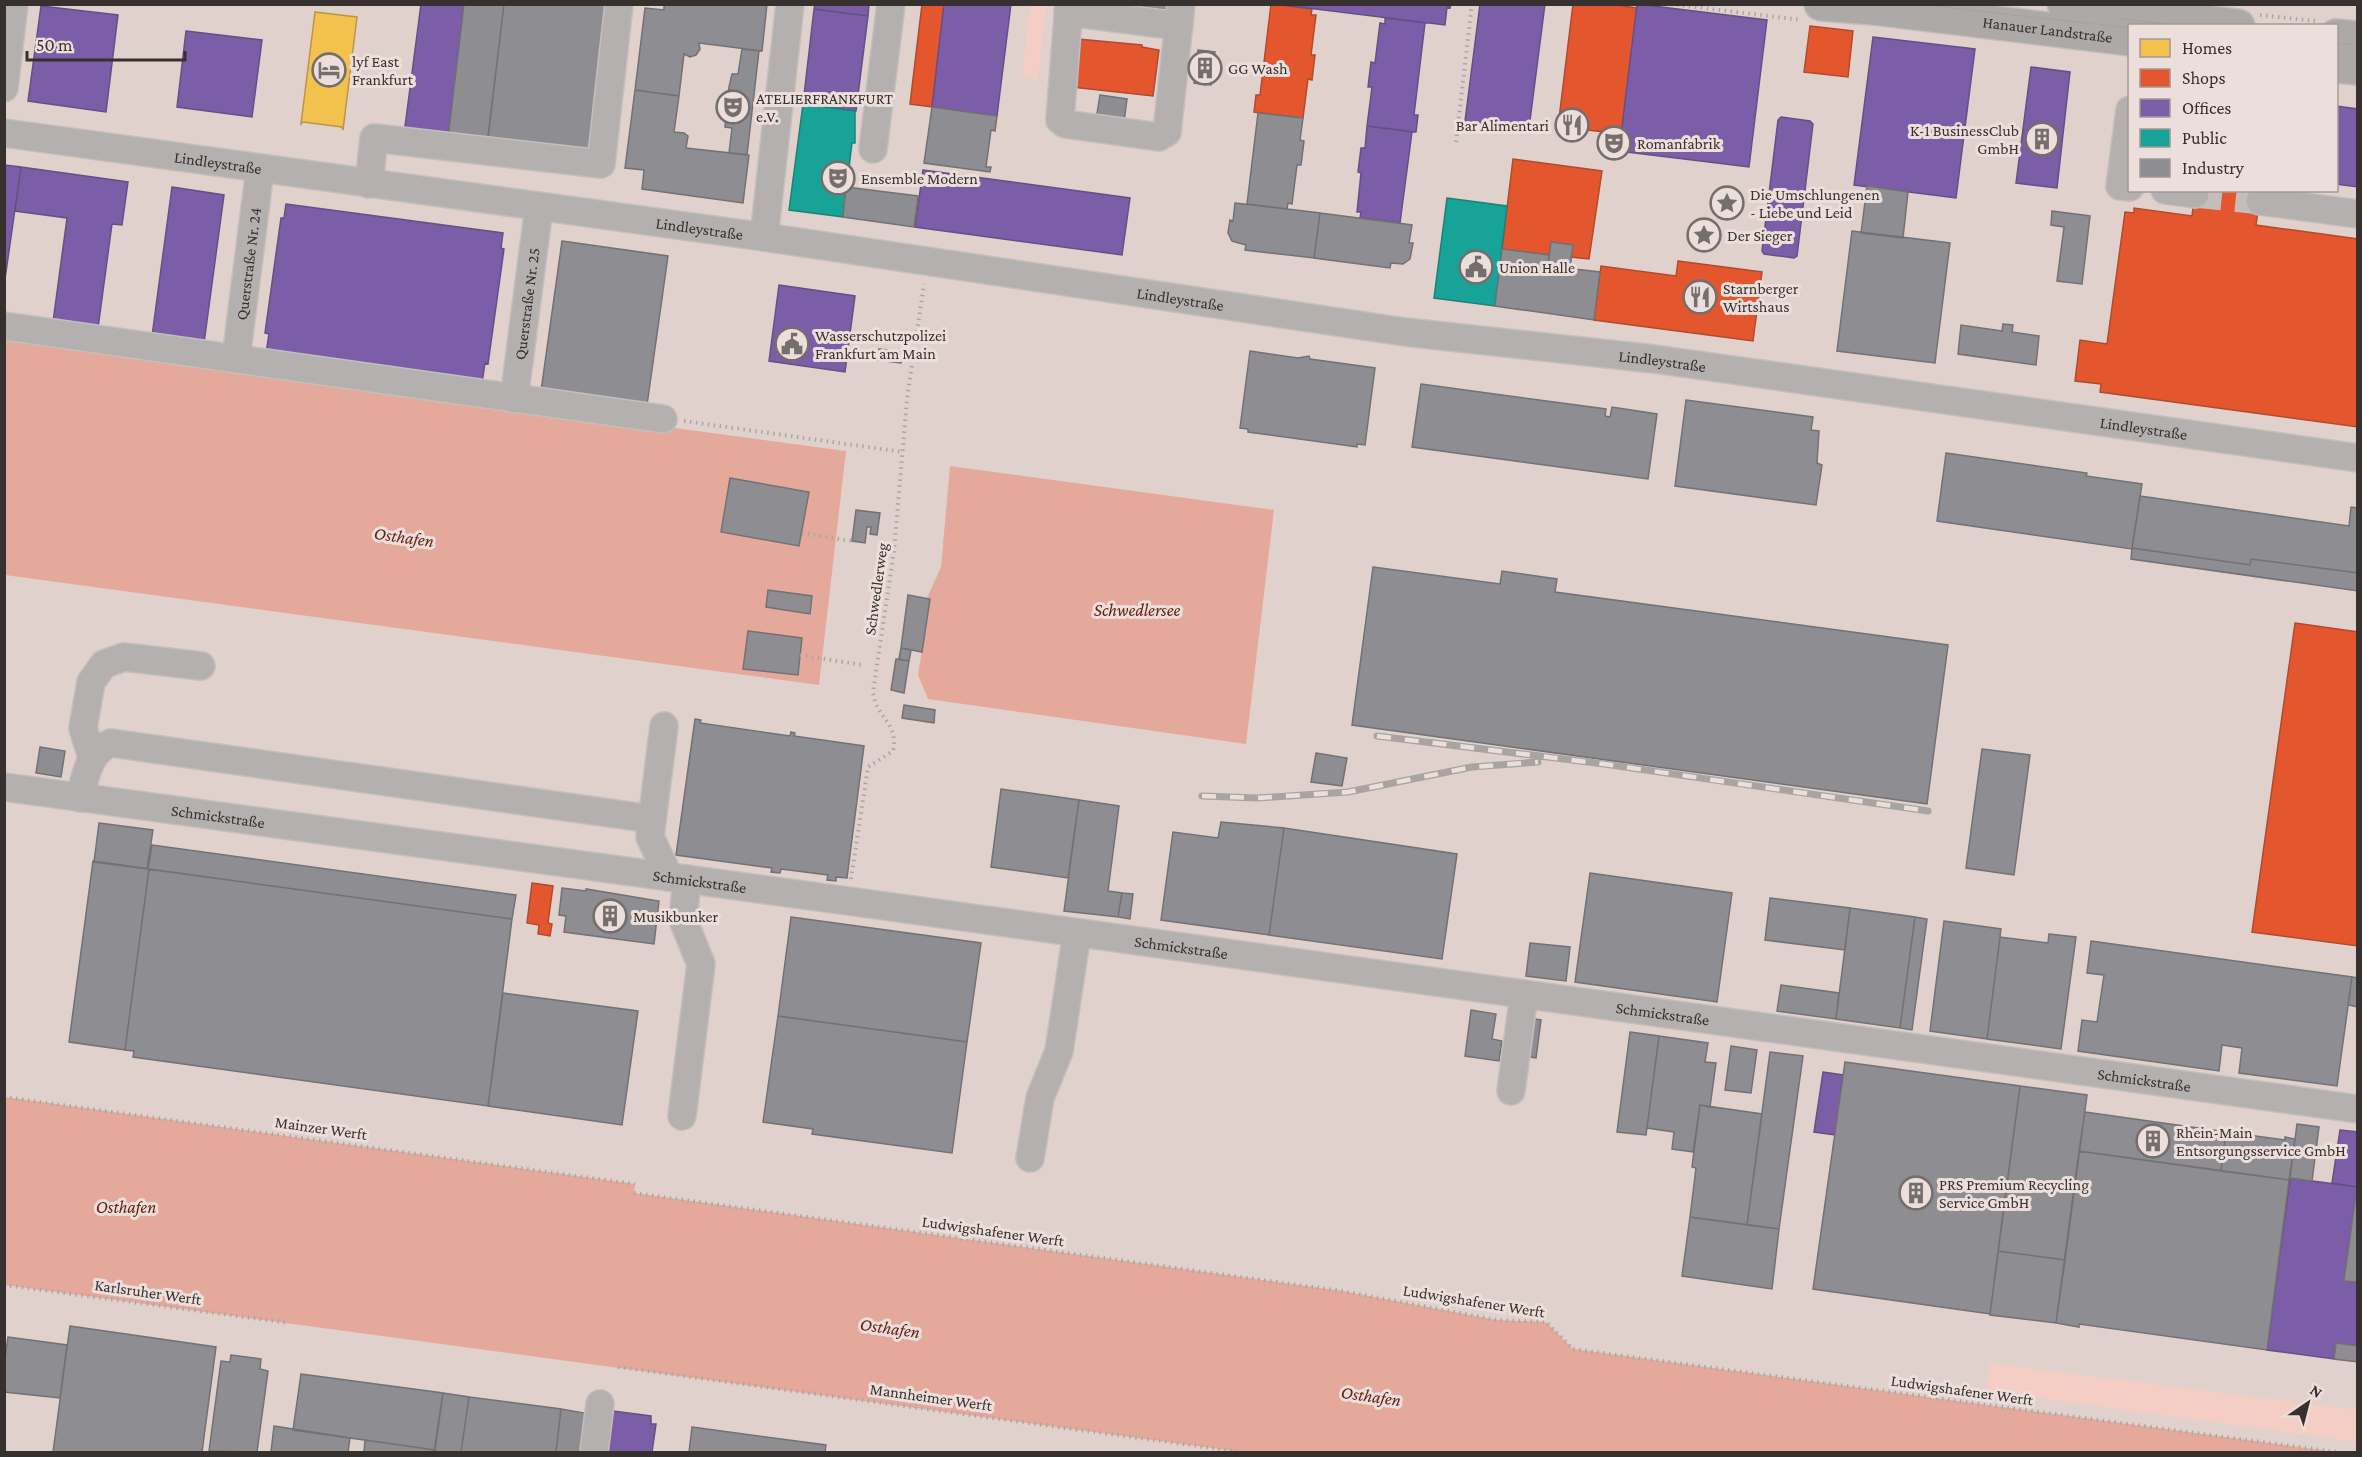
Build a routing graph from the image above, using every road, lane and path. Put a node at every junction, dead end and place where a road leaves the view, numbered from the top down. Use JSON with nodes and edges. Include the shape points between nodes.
{"nodes":[{"id":1,"x":14,"y":4,"type":"edge"},
{"id":2,"x":619,"y":4,"type":"edge"},
{"id":3,"x":790,"y":4,"type":"edge"},
{"id":4,"x":891,"y":4,"type":"edge"},
{"id":5,"x":1472,"y":4,"type":"edge"},
{"id":6,"x":1726,"y":4,"type":"edge"},
{"id":7,"x":1821,"y":4,"type":"edge"},
{"id":8,"x":2064,"y":4,"type":"edge"},
{"id":9,"x":1069,"y":8,"type":"edge"},
{"id":10,"x":1725,"y":10,"type":"dead end"},
{"id":11,"x":1180,"y":15,"type":"edge"},
{"id":12,"x":2248,"y":20,"type":"edge"},
{"id":13,"x":2284,"y":24,"type":"edge"},
{"id":14,"x":2338,"y":32,"type":"edge"},
{"id":15,"x":2358,"y":38,"type":"edge"},
{"id":16,"x":2128,"y":39,"type":"edge"},
{"id":17,"x":2338,"y":66,"type":"edge"},
{"id":18,"x":2358,"y":68,"type":"edge"},
{"id":19,"x":4,"y":88,"type":"edge"},
{"id":20,"x":2128,"y":125,"type":"edge"},
{"id":21,"x":4,"y":133,"type":"edge"},
{"id":22,"x":1456,"y":142,"type":"dead end"},
{"id":23,"x":1612,"y":148,"type":"dead end"},
{"id":24,"x":873,"y":149,"type":"dead end"},
{"id":25,"x":1611,"y":156,"type":"dead end"},
{"id":26,"x":260,"y":169,"type":"junction"},
{"id":27,"x":369,"y":184,"type":"junction"},
{"id":28,"x":2128,"y":187,"type":"edge"},
{"id":29,"x":2180,"y":192,"type":"edge"},
{"id":30,"x":2195,"y":194,"type":"dead end"},
{"id":31,"x":2260,"y":201,"type":"tunnel mouth"},
{"id":32,"x":539,"y":207,"type":"junction"},
{"id":33,"x":2358,"y":214,"type":"edge"},
{"id":34,"x":764,"y":237,"type":"junction"},
{"id":35,"x":928,"y":261,"type":"junction"},
{"id":36,"x":4,"y":326,"type":"edge"},
{"id":37,"x":236,"y":359,"type":"junction"},
{"id":38,"x":514,"y":399,"type":"junction"},
{"id":39,"x":663,"y":419,"type":"joint"},
{"id":40,"x":903,"y":452,"type":"junction"},
{"id":41,"x":2358,"y":458,"type":"edge"},
{"id":42,"x":802,"y":533,"type":"dead end"},
{"id":43,"x":852,"y":541,"type":"dead end"},
{"id":44,"x":800,"y":655,"type":"dead end"},
{"id":45,"x":862,"y":665,"type":"dead end"},
{"id":46,"x":201,"y":666,"type":"dead end"},
{"id":47,"x":664,"y":726,"type":"dead end"},
{"id":48,"x":92,"y":758,"type":"junction"},
{"id":49,"x":4,"y":787,"type":"edge"},
{"id":50,"x":80,"y":798,"type":"junction"},
{"id":51,"x":652,"y":819,"type":"junction"},
{"id":52,"x":678,"y":878,"type":"junction"},
{"id":53,"x":848,"y":901,"type":"junction"},
{"id":54,"x":1077,"y":933,"type":"junction"},
{"id":55,"x":1524,"y":994,"type":"junction"},
{"id":56,"x":1511,"y":1091,"type":"dead end"},
{"id":57,"x":4,"y":1096,"type":"edge"},
{"id":58,"x":2358,"y":1109,"type":"edge"},
{"id":59,"x":682,"y":1116,"type":"dead end"},
{"id":60,"x":1030,"y":1158,"type":"dead end"},
{"id":61,"x":635,"y":1184,"type":"dead end"},
{"id":62,"x":634,"y":1193,"type":"dead end"},
{"id":63,"x":4,"y":1285,"type":"edge"},
{"id":64,"x":289,"y":1323,"type":"dead end"},
{"id":65,"x":618,"y":1367,"type":"dead end"},
{"id":66,"x":600,"y":1404,"type":"dead end"},
{"id":67,"x":594,"y":1452,"type":"edge"},
{"id":68,"x":1241,"y":1452,"type":"edge"},
{"id":69,"x":2336,"y":1452,"type":"edge"}],
"edges":[{"from":1,"to":19,"type":"street"},
{"from":2,"to":27,"type":"street","via":[[601,164],[374,138]]},
{"from":3,"to":34,"type":"street"},
{"from":4,"to":24,"type":"street"},
{"from":5,"to":22,"type":"path"},
{"from":6,"to":10,"type":"path"},
{"from":7,"to":16,"type":"main road","name":"Hanauer Landstraße"},
{"from":8,"to":12,"type":"main road","name":"Hanauer Landstraße"},
{"from":9,"to":11,"type":"street"},
{"from":9,"to":11,"type":"street","via":[[1060,120],[1065,124],[1159,137],[1167,132]]},
{"from":12,"to":13,"type":"path"},
{"from":14,"to":15,"type":"main road"},
{"from":17,"to":18,"type":"main road"},
{"from":20,"to":28,"type":"street","via":[[2120,186]]},
{"from":21,"to":26,"type":"street","name":"Lindleystraße"},
{"from":23,"to":25,"type":"path"},
{"from":26,"to":27,"type":"street","name":"Lindleystraße"},
{"from":26,"to":37,"type":"street","name":"Querstraße Nr. 24"},
{"from":27,"to":32,"type":"street","name":"Lindleystraße"},
{"from":29,"to":30,"type":"street"},
{"from":31,"to":33,"type":"street"},
{"from":32,"to":34,"type":"street","name":"Lindleystraße"},
{"from":32,"to":38,"type":"street","name":"Querstraße Nr. 25"},
{"from":34,"to":35,"type":"street","name":"Lindleystraße"},
{"from":35,"to":40,"type":"path","name":"Schwedlerweg","via":[[906,399]]},
{"from":35,"to":41,"type":"street","name":"Lindleystraße","via":[[1405,332],[1653,359]]},
{"from":36,"to":37,"type":"street"},
{"from":37,"to":38,"type":"street"},
{"from":38,"to":39,"type":"street"},
{"from":39,"to":40,"type":"path"},
{"from":40,"to":53,"type":"path","name":"Schwedlerweg","via":[[894,551],[873,692],[874,704],[895,734],[894,744],[893,751],[868,767]]},
{"from":42,"to":43,"type":"path"},
{"from":44,"to":45,"type":"path"},
{"from":46,"to":48,"type":"street","via":[[124,657],[104,664],[91,682],[83,728]]},
{"from":47,"to":51,"type":"street"},
{"from":48,"to":50,"type":"street"},
{"from":48,"to":51,"type":"street","via":[[100,747],[111,743]]},
{"from":49,"to":50,"type":"street","name":"Schmickstraße"},
{"from":50,"to":52,"type":"street","name":"Schmickstraße"},
{"from":51,"to":52,"type":"street","via":[[650,837]]},
{"from":52,"to":53,"type":"street","name":"Schmickstraße"},
{"from":52,"to":59,"type":"street","via":[[683,920],[701,963]]},
{"from":53,"to":54,"type":"street","name":"Schmickstraße"},
{"from":54,"to":55,"type":"street","name":"Schmickstraße"},
{"from":54,"to":60,"type":"street","via":[[1059,1051],[1040,1098]]},
{"from":55,"to":56,"type":"street"},
{"from":55,"to":58,"type":"street","name":"Schmickstraße"},
{"from":57,"to":61,"type":"path","name":"Mainzer Werft"},
{"from":62,"to":69,"type":"path","name":"Ludwigshafener Werft","via":[[1342,1291],[1497,1320],[1546,1322],[1573,1349]]},
{"from":63,"to":64,"type":"path","name":"Karlsruher Werft"},
{"from":65,"to":68,"type":"path","name":"Mannheimer Werft"},
{"from":66,"to":67,"type":"street"}]}
